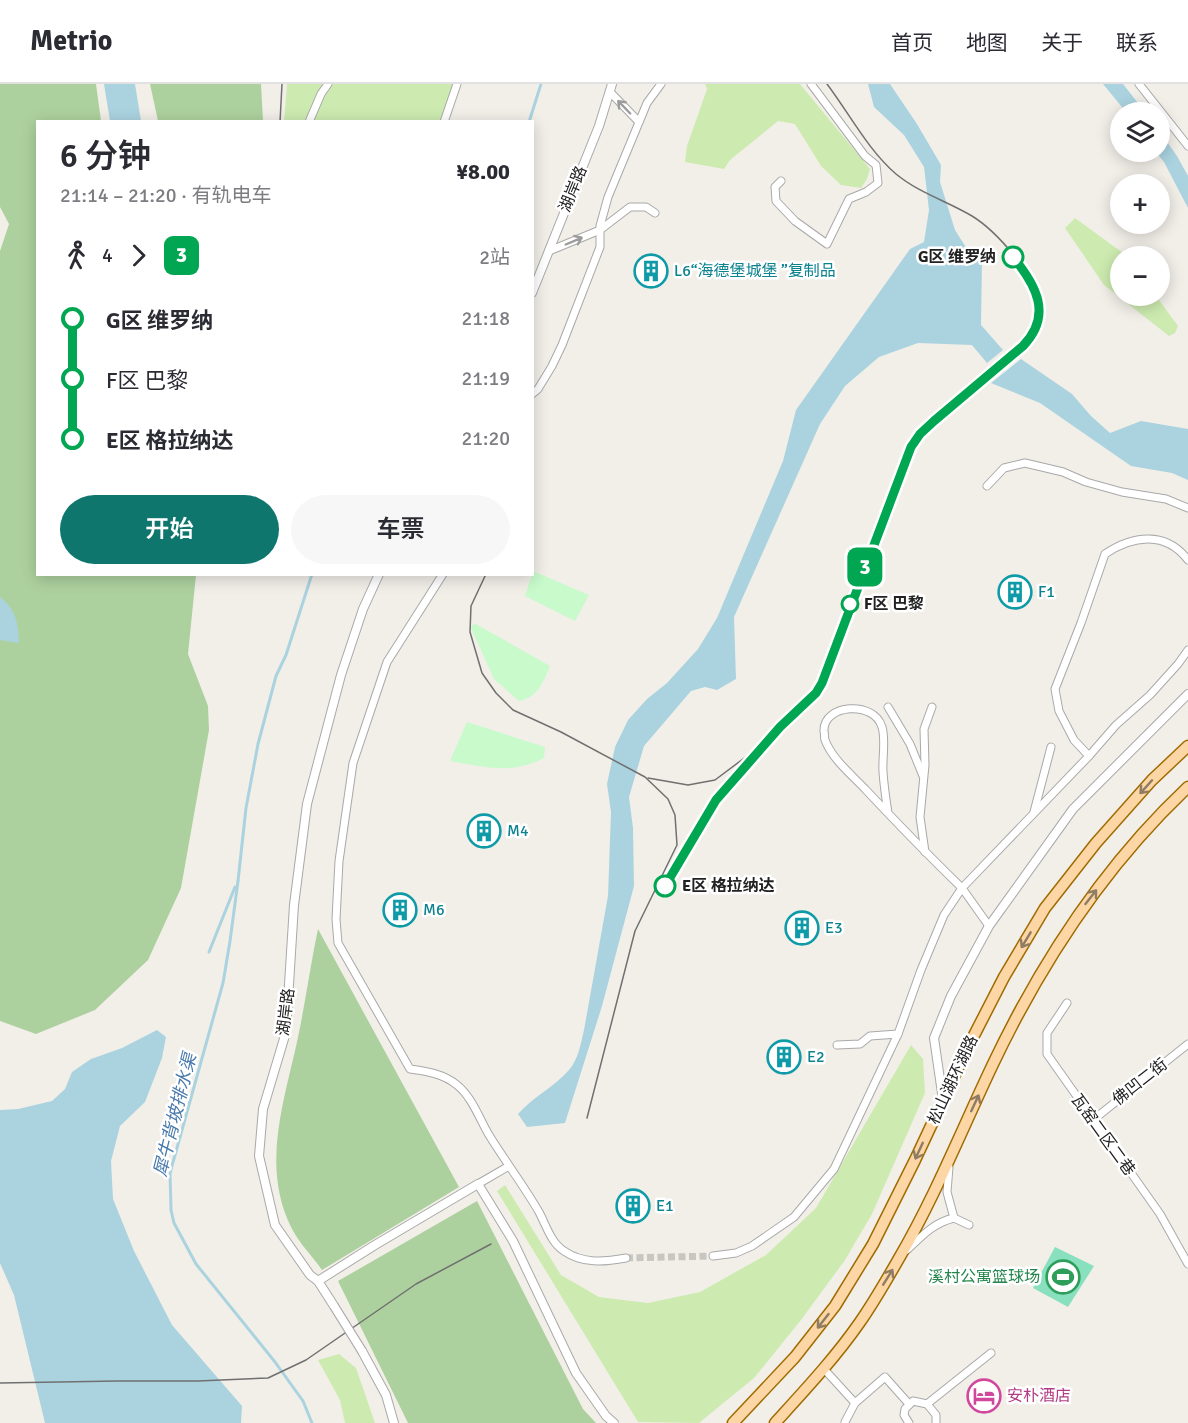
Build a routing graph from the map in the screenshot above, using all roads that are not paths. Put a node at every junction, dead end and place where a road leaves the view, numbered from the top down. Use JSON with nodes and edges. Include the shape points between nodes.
{"nodes":[{"id":1,"x":328,"y":84,"type":"edge"},
{"id":2,"x":457,"y":84,"type":"edge"},
{"id":3,"x":661,"y":84,"type":"edge"},
{"id":4,"x":811,"y":84,"type":"edge"},
{"id":5,"x":1139,"y":84,"type":"edge"},
{"id":6,"x":611,"y":88,"type":"edge"},
{"id":7,"x":310,"y":120,"type":"edge"},
{"id":8,"x":445,"y":120,"type":"edge"},
{"id":9,"x":639,"y":122,"type":"junction"},
{"id":10,"x":1188,"y":146,"type":"edge"},
{"id":11,"x":780,"y":181,"type":"dead end"},
{"id":12,"x":655,"y":213,"type":"dead end"},
{"id":13,"x":600,"y":230,"type":"junction"},
{"id":14,"x":549,"y":251,"type":"junction"},
{"id":15,"x":534,"y":288,"type":"edge"},
{"id":16,"x":534,"y":392,"type":"edge"},
{"id":17,"x":987,"y":486,"type":"dead end"},
{"id":18,"x":1188,"y":508,"type":"edge"},
{"id":19,"x":1188,"y":560,"type":"edge"},
{"id":20,"x":378,"y":576,"type":"edge"},
{"id":21,"x":442,"y":576,"type":"edge"},
{"id":22,"x":1188,"y":650,"type":"edge"},
{"id":23,"x":1188,"y":694,"type":"edge"},
{"id":24,"x":888,"y":707,"type":"dead end"},
{"id":25,"x":932,"y":707,"type":"dead end"},
{"id":26,"x":1188,"y":746,"type":"edge"},
{"id":27,"x":1052,"y":747,"type":"dead end"},
{"id":28,"x":1089,"y":756,"type":"junction"},
{"id":29,"x":924,"y":778,"type":"junction"},
{"id":30,"x":1188,"y":787,"type":"edge"},
{"id":31,"x":888,"y":813,"type":"junction"},
{"id":32,"x":1033,"y":814,"type":"junction"},
{"id":33,"x":925,"y":853,"type":"junction"},
{"id":34,"x":962,"y":888,"type":"junction"},
{"id":35,"x":989,"y":926,"type":"junction"},
{"id":36,"x":1067,"y":1003,"type":"dead end"},
{"id":37,"x":898,"y":1034,"type":"junction"},
{"id":38,"x":1188,"y":1044,"type":"edge"},
{"id":39,"x":837,"y":1045,"type":"dead end"},
{"id":40,"x":943,"y":1100,"type":"junction"},
{"id":41,"x":1093,"y":1120,"type":"junction"},
{"id":42,"x":954,"y":1148,"type":"junction"},
{"id":43,"x":509,"y":1166,"type":"junction"},
{"id":44,"x":478,"y":1184,"type":"junction"},
{"id":45,"x":954,"y":1218,"type":"junction"},
{"id":46,"x":969,"y":1225,"type":"dead end"},
{"id":47,"x":713,"y":1256,"type":"tunnel mouth"},
{"id":48,"x":626,"y":1257,"type":"tunnel mouth"},
{"id":49,"x":899,"y":1258,"type":"junction"},
{"id":50,"x":1188,"y":1264,"type":"edge"},
{"id":51,"x":318,"y":1281,"type":"junction"},
{"id":52,"x":991,"y":1353,"type":"dead end"},
{"id":53,"x":824,"y":1369,"type":"junction"},
{"id":54,"x":855,"y":1403,"type":"junction"},
{"id":55,"x":909,"y":1404,"type":"junction"},
{"id":56,"x":927,"y":1404,"type":"junction"},
{"id":57,"x":735,"y":1421,"type":"edge"},
{"id":58,"x":845,"y":1422,"type":"edge"},
{"id":59,"x":394,"y":1423,"type":"edge"},
{"id":60,"x":614,"y":1423,"type":"edge"},
{"id":61,"x":776,"y":1423,"type":"edge"},
{"id":62,"x":909,"y":1423,"type":"edge"},
{"id":63,"x":936,"y":1423,"type":"edge"}],
"edges":[{"from":1,"to":7,"type":"street"},
{"from":2,"to":8,"type":"street"},
{"from":3,"to":9,"type":"street"},
{"from":4,"to":11,"type":"street","via":[[876,165],[878,183],[849,199],[827,244],[795,221],[776,201],[775,187]]},
{"from":5,"to":10,"type":"street"},
{"from":9,"to":6,"type":"street","one_way":true},
{"from":6,"to":14,"type":"street","name":"湖岸路"},
{"from":9,"to":13,"type":"street","via":[[608,197]]},
{"from":12,"to":13,"type":"street","via":[[646,207],[630,207]]},
{"from":14,"to":13,"type":"street","one_way":true},
{"from":13,"to":16,"type":"street","via":[[600,247],[562,345]]},
{"from":14,"to":15,"type":"street","name":"湖岸路"},
{"from":17,"to":18,"type":"street","via":[[1004,468],[1025,463]]},
{"from":19,"to":28,"type":"street","via":[[1169,543],[1149,538],[1125,542],[1105,554],[1055,690],[1059,711],[1074,740]]},
{"from":20,"to":51,"type":"street","name":"湖岸路","via":[[341,675],[307,804],[294,905],[286,1032],[263,1109],[259,1156],[275,1225]]},
{"from":21,"to":43,"type":"street","via":[[387,662],[353,764],[339,861],[338,943],[410,1069],[430,1072],[455,1083],[466,1093]]},
{"from":22,"to":28,"type":"street"},
{"from":23,"to":35,"type":"street","via":[[1073,809]]},
{"from":24,"to":29,"type":"street"},
{"from":25,"to":29,"type":"street","via":[[924,729]]},
{"from":26,"to":40,"type":"main road","name":"松山湖环湖路","one_way":true,"via":[[1096,843],[1045,908],[1004,977]]},
{"from":27,"to":32,"type":"street"},
{"from":28,"to":32,"type":"street"},
{"from":29,"to":33,"type":"street","via":[[920,817]]},
{"from":42,"to":30,"type":"main road","name":"松山湖环湖路","one_way":true,"via":[[1030,991],[1070,924],[1119,862]]},
{"from":31,"to":31,"type":"street","via":[[839,762],[825,740],[824,727],[830,717],[849,708],[866,710],[876,717],[882,727]]},
{"from":31,"to":33,"type":"street"},
{"from":32,"to":34,"type":"street"},
{"from":33,"to":34,"type":"street"},
{"from":34,"to":35,"type":"street"},
{"from":34,"to":37,"type":"street","via":[[944,915]]},
{"from":35,"to":40,"type":"street","via":[[951,996],[934,1038]]},
{"from":36,"to":41,"type":"street","name":"瓦窑二区二巷","via":[[1047,1033],[1047,1054]]},
{"from":37,"to":39,"type":"street","via":[[870,1036],[861,1044]]},
{"from":37,"to":47,"type":"street","via":[[834,1169],[794,1217],[752,1246]]},
{"from":38,"to":41,"type":"street","name":"佛凹二街"},
{"from":40,"to":57,"type":"main road","name":"松山湖环湖路","one_way":true,"via":[[873,1244],[835,1305],[795,1357]]},
{"from":41,"to":50,"type":"street","name":"瓦窑二区二巷","via":[[1160,1214]]},
{"from":42,"to":45,"type":"street","via":[[947,1192]]},
{"from":42,"to":49,"type":"main road","name":"松山湖环湖路"},
{"from":43,"to":44,"type":"street"},
{"from":43,"to":48,"type":"street","via":[[564,1251],[590,1261]]},
{"from":44,"to":51,"type":"street"},
{"from":44,"to":60,"type":"street","via":[[513,1241],[576,1373]]},
{"from":45,"to":46,"type":"street"},
{"from":45,"to":49,"type":"street","via":[[930,1228]]},
{"from":53,"to":49,"type":"main road","name":"松山湖环湖路","one_way":true,"via":[[860,1323]]},
{"from":51,"to":59,"type":"street","name":"湖岸路","bridge":true,"via":[[386,1395]]},
{"from":52,"to":56,"type":"street"},
{"from":53,"to":54,"type":"street"},
{"from":53,"to":61,"type":"main road","name":"松山湖环湖路"},
{"from":54,"to":55,"type":"street","via":[[885,1377]]},
{"from":54,"to":58,"type":"street"},
{"from":55,"to":56,"type":"street"},
{"from":55,"to":62,"type":"street","via":[[904,1415]]},
{"from":56,"to":63,"type":"street","via":[[936,1415]]}]}
